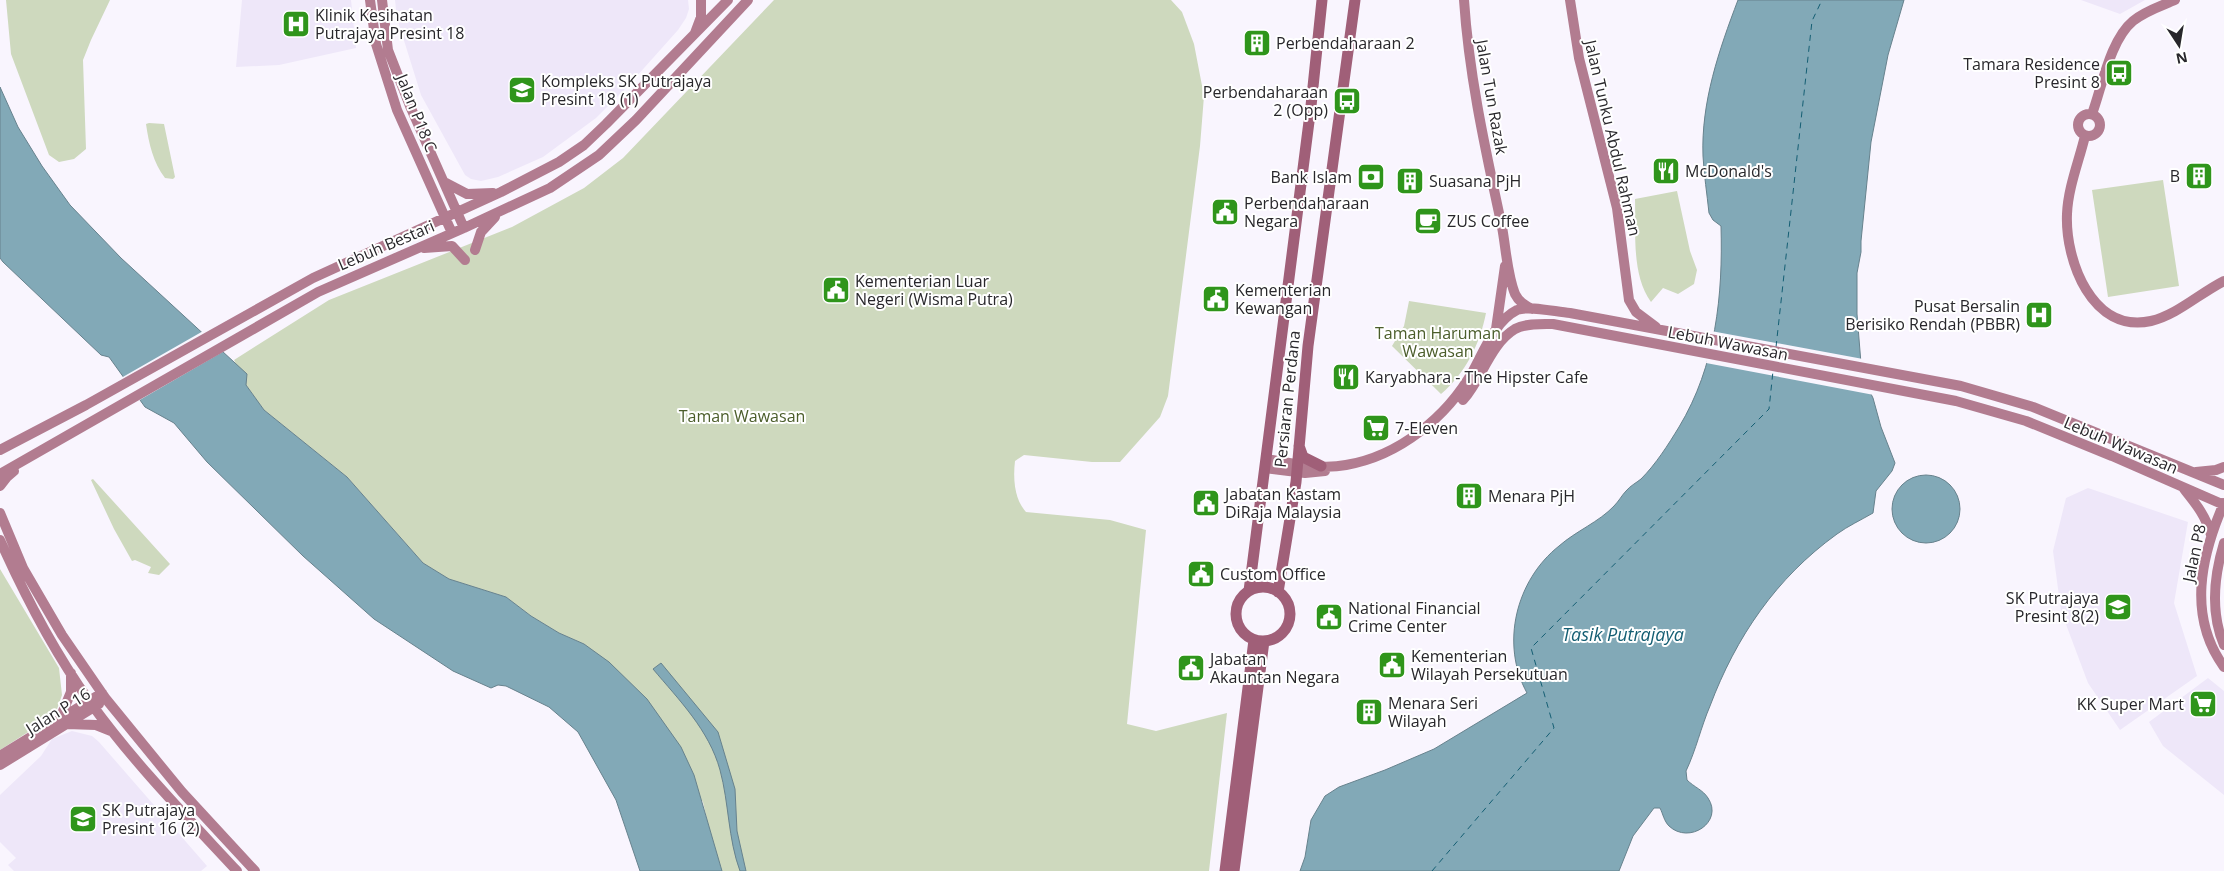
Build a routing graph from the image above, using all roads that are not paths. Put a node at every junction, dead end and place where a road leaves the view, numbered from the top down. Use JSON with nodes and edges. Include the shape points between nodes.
{"nodes":[{"id":1,"x":370,"y":0,"type":"edge"},
{"id":2,"x":382,"y":0,"type":"edge"},
{"id":3,"x":702,"y":0,"type":"edge"},
{"id":4,"x":748,"y":0,"type":"edge"},
{"id":5,"x":1322,"y":0,"type":"edge"},
{"id":6,"x":1355,"y":0,"type":"edge"},
{"id":7,"x":1464,"y":0,"type":"edge"},
{"id":8,"x":1570,"y":0,"type":"edge"},
{"id":9,"x":2175,"y":0,"type":"edge"},
{"id":10,"x":721,"y":5,"type":"edge"},
{"id":11,"x":729,"y":20,"type":"junction"},
{"id":12,"x":694,"y":36,"type":"junction"},
{"id":13,"x":2092,"y":114,"type":"junction"},
{"id":14,"x":2085,"y":136,"type":"junction"},
{"id":15,"x":444,"y":182,"type":"junction"},
{"id":16,"x":501,"y":192,"type":"junction"},
{"id":17,"x":434,"y":193,"type":"junction"},
{"id":18,"x":501,"y":211,"type":"junction"},
{"id":19,"x":457,"y":212,"type":"junction"},
{"id":20,"x":445,"y":217,"type":"junction"},
{"id":21,"x":464,"y":228,"type":"junction"},
{"id":22,"x":417,"y":231,"type":"junction"},
{"id":23,"x":452,"y":233,"type":"junction"},
{"id":24,"x":475,"y":250,"type":"dead end"},
{"id":25,"x":409,"y":251,"type":"junction"},
{"id":26,"x":1507,"y":252,"type":"junction"},
{"id":27,"x":465,"y":260,"type":"dead end"},
{"id":28,"x":2224,"y":281,"type":"edge"},
{"id":29,"x":1531,"y":309,"type":"junction"},
{"id":30,"x":1554,"y":324,"type":"junction"},
{"id":31,"x":1660,"y":330,"type":"junction"},
{"id":32,"x":1495,"y":332,"type":"junction"},
{"id":33,"x":1443,"y":418,"type":"junction"},
{"id":34,"x":28,"y":436,"type":"junction"},
{"id":35,"x":0,"y":442,"type":"edge"},
{"id":36,"x":1299,"y":444,"type":"junction"},
{"id":37,"x":48,"y":448,"type":"junction"},
{"id":38,"x":0,"y":450,"type":"edge"},
{"id":39,"x":1266,"y":463,"type":"junction"},
{"id":40,"x":1321,"y":466,"type":"junction"},
{"id":41,"x":2224,"y":467,"type":"edge"},
{"id":42,"x":1296,"y":468,"type":"junction"},
{"id":43,"x":2195,"y":472,"type":"junction"},
{"id":44,"x":0,"y":474,"type":"edge"},
{"id":45,"x":2224,"y":484,"type":"edge"},
{"id":46,"x":0,"y":486,"type":"edge"},
{"id":47,"x":2182,"y":487,"type":"junction"},
{"id":48,"x":2224,"y":504,"type":"edge"},
{"id":49,"x":0,"y":513,"type":"edge"},
{"id":50,"x":2211,"y":535,"type":"junction"},
{"id":51,"x":0,"y":540,"type":"edge"},
{"id":52,"x":2224,"y":543,"type":"edge"},
{"id":53,"x":0,"y":554,"type":"edge"},
{"id":54,"x":16,"y":576,"type":"junction"},
{"id":55,"x":1249,"y":591,"type":"junction"},
{"id":56,"x":1278,"y":592,"type":"junction"},
{"id":57,"x":1259,"y":640,"type":"junction"},
{"id":58,"x":2224,"y":644,"type":"edge"},
{"id":59,"x":2224,"y":667,"type":"edge"},
{"id":60,"x":71,"y":673,"type":"junction"},
{"id":61,"x":104,"y":696,"type":"junction"},
{"id":62,"x":91,"y":704,"type":"junction"},
{"id":63,"x":63,"y":720,"type":"junction"},
{"id":64,"x":114,"y":733,"type":"junction"},
{"id":65,"x":0,"y":756,"type":"edge"},
{"id":66,"x":1244,"y":756,"type":"junction"},
{"id":67,"x":0,"y":765,"type":"edge"},
{"id":68,"x":237,"y":871,"type":"edge"},
{"id":69,"x":255,"y":871,"type":"edge"},
{"id":70,"x":1225,"y":871,"type":"edge"},
{"id":71,"x":1234,"y":871,"type":"edge"}],
"edges":[{"from":1,"to":17,"type":"main road","name":"Jalan P18 C","via":[[379,58]]},
{"from":2,"to":15,"type":"main road","name":"Jalan P18 C","via":[[388,50]]},
{"from":3,"to":10,"type":"main road"},
{"from":3,"to":12,"type":"main road"},
{"from":4,"to":11,"type":"main road","name":"Lebuh Bestari"},
{"from":5,"to":39,"type":"main road","name":"Persiaran Perdana"},
{"from":6,"to":36,"type":"main road","name":"Persiaran Perdana","via":[[1308,346]]},
{"from":7,"to":26,"type":"main road","name":"Jalan Tun Razak","via":[[1474,91]]},
{"from":8,"to":31,"type":"main road","name":"Jalan Tunku Abdul Rahman","via":[[1579,58],[1617,208],[1629,300],[1636,312]]},
{"from":9,"to":13,"type":"main road","via":[[2142,15],[2124,32],[2115,46]]},
{"from":10,"to":11,"type":"main road"},
{"from":10,"to":12,"type":"main road","name":"Lebuh Bestari"},
{"from":11,"to":18,"type":"main road","name":"Lebuh Bestari","via":[[599,155],[550,188]]},
{"from":12,"to":16,"type":"main road","name":"Lebuh Bestari","via":[[584,145]]},
{"from":13,"to":14,"type":"main road","via":[[2084,115],[2078,122],[2079,131]]},
{"from":13,"to":14,"type":"main road","via":[[2099,120],[2100,129],[2092,136]]},
{"from":14,"to":28,"type":"main road","via":[[2067,214],[2074,263],[2090,298],[2113,316],[2143,323],[2164,317]]},
{"from":15,"to":16,"type":"main road","via":[[467,194]]},
{"from":15,"to":19,"type":"main road","name":"Jalan P18 C"},
{"from":16,"to":19,"type":"main road","name":"Lebuh Bestari"},
{"from":17,"to":20,"type":"main road","name":"Jalan P18 C"},
{"from":17,"to":22,"type":"main road","via":[[434,211]]},
{"from":18,"to":21,"type":"main road","name":"Lebuh Bestari"},
{"from":18,"to":24,"type":"main road","via":[[481,232]]},
{"from":19,"to":20,"type":"main road","name":"Lebuh Bestari"},
{"from":19,"to":21,"type":"main road","name":"Jalan P18 C"},
{"from":20,"to":22,"type":"main road","name":"Lebuh Bestari"},
{"from":20,"to":23,"type":"main road","name":"Jalan P18 C"},
{"from":21,"to":23,"type":"main road","name":"Lebuh Bestari"},
{"from":22,"to":34,"type":"main road","name":"Lebuh Bestari","via":[[314,278]]},
{"from":23,"to":25,"type":"main road","name":"Lebuh Bestari"},
{"from":25,"to":27,"type":"main road","via":[[452,246]]},
{"from":25,"to":37,"type":"main road","name":"Lebuh Bestari","via":[[269,318]]},
{"from":26,"to":29,"type":"main road","name":"Jalan Tun Razak","via":[[1515,295]]},
{"from":26,"to":32,"type":"main road"},
{"from":29,"to":30,"type":"main road","name":"Jalan Tun Razak"},
{"from":29,"to":31,"type":"main road","name":"Lebuh Wawasan"},
{"from":29,"to":32,"type":"main road","name":"Lebuh Wawasan","via":[[1515,311]]},
{"from":30,"to":33,"type":"main road","name":"Lebuh Wawasan","via":[[1516,328],[1501,340],[1469,393]]},
{"from":30,"to":47,"type":"main road","name":"Lebuh Wawasan","via":[[1956,401],[2026,421]]},
{"from":31,"to":43,"type":"main road","name":"Lebuh Wawasan","via":[[1961,386],[2033,407]]},
{"from":32,"to":33,"type":"main road","name":"Lebuh Wawasan","via":[[1462,392]]},
{"from":33,"to":40,"type":"main road","name":"Lebuh Wawasan","via":[[1385,452],[1345,466]]},
{"from":33,"to":42,"type":"main road","name":"Lebuh Wawasan","via":[[1419,440],[1387,458],[1349,470]]},
{"from":34,"to":35,"type":"main road"},
{"from":34,"to":38,"type":"main road","name":"Lebuh Bestari"},
{"from":36,"to":40,"type":"main road","via":[[1303,457]]},
{"from":36,"to":42,"type":"main road","name":"Persiaran Perdana"},
{"from":37,"to":44,"type":"main road","name":"Lebuh Bestari"},
{"from":37,"to":46,"type":"main road","via":[[7,477]]},
{"from":39,"to":42,"type":"main road","name":"Lebuh Wawasan"},
{"from":39,"to":55,"type":"main road","name":"Persiaran Perdana"},
{"from":40,"to":42,"type":"main road","name":"Lebuh Wawasan"},
{"from":41,"to":43,"type":"main road"},
{"from":42,"to":56,"type":"main road","name":"Persiaran Perdana"},
{"from":43,"to":45,"type":"main road","name":"Lebuh Wawasan"},
{"from":47,"to":48,"type":"main road","name":"Lebuh Wawasan"},
{"from":47,"to":50,"type":"main road","via":[[2208,521]]},
{"from":48,"to":50,"type":"main road","name":"Jalan P8"},
{"from":49,"to":61,"type":"main road","via":[[23,568],[62,635]]},
{"from":50,"to":59,"type":"main road","name":"Jalan P8","via":[[2200,582],[2202,613]]},
{"from":51,"to":54,"type":"main road"},
{"from":52,"to":58,"type":"main road","name":"Jalan P8","via":[[2215,574],[2215,610]]},
{"from":53,"to":54,"type":"main road"},
{"from":54,"to":60,"type":"main road"},
{"from":55,"to":56,"type":"main road","via":[[1264,587]]},
{"from":55,"to":57,"type":"main road","via":[[1238,604],[1237,620],[1246,635]]},
{"from":56,"to":57,"type":"main road","via":[[1289,605],[1289,622],[1279,636]]},
{"from":57,"to":66,"type":"main road"},
{"from":60,"to":62,"type":"main road"},
{"from":60,"to":63,"type":"main road","via":[[71,692]]},
{"from":61,"to":62,"type":"main road","name":"Jalan P 16"},
{"from":61,"to":69,"type":"main road","via":[[182,792]]},
{"from":62,"to":63,"type":"main road","name":"Jalan P 16"},
{"from":62,"to":64,"type":"main road"},
{"from":63,"to":64,"type":"main road","via":[[96,724]]},
{"from":63,"to":65,"type":"main road","name":"Jalan P 16"},
{"from":63,"to":67,"type":"main road","name":"Jalan P 16"},
{"from":64,"to":68,"type":"main road","via":[[172,803]]},
{"from":66,"to":70,"type":"main road"},
{"from":66,"to":71,"type":"main road"}]}
